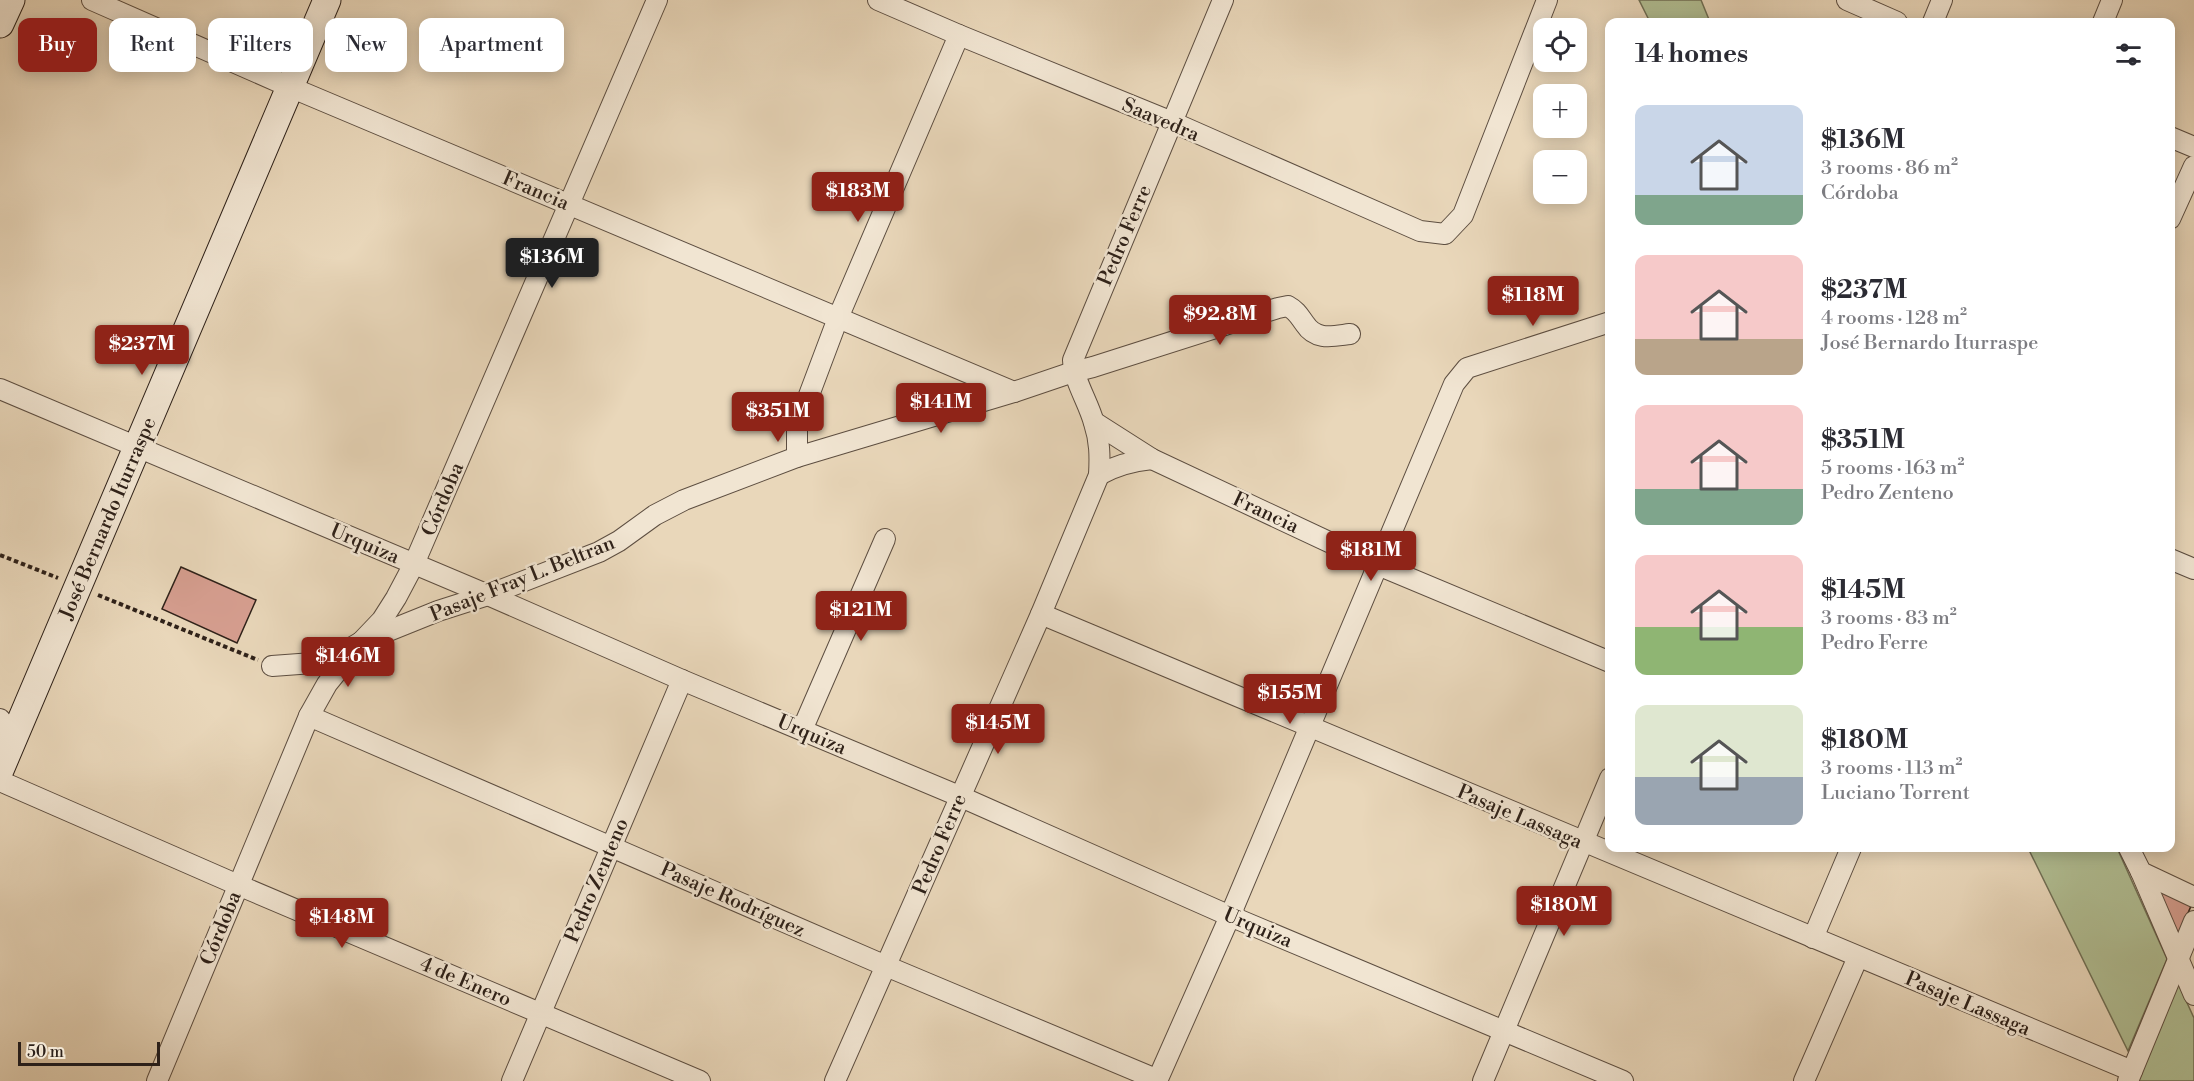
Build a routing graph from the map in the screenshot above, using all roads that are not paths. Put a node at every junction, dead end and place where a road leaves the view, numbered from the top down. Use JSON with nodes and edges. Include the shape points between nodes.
{"nodes":[{"id":1,"x":10,"y":0,"type":"edge"},
{"id":2,"x":92,"y":0,"type":"edge"},
{"id":3,"x":327,"y":0,"type":"edge"},
{"id":4,"x":657,"y":0,"type":"edge"},
{"id":5,"x":878,"y":0,"type":"edge"},
{"id":6,"x":1223,"y":0,"type":"edge"},
{"id":7,"x":1547,"y":0,"type":"edge"},
{"id":8,"x":1847,"y":0,"type":"edge"},
{"id":9,"x":1942,"y":0,"type":"edge"},
{"id":10,"x":2112,"y":0,"type":"edge"},
{"id":11,"x":903,"y":5,"type":"edge"},
{"id":12,"x":1888,"y":18,"type":"edge"},
{"id":13,"x":1935,"y":18,"type":"edge"},
{"id":14,"x":2105,"y":18,"type":"edge"},
{"id":15,"x":0,"y":24,"type":"edge"},
{"id":16,"x":959,"y":35,"type":"junction"},
{"id":17,"x":290,"y":87,"type":"junction"},
{"id":18,"x":1172,"y":122,"type":"junction"},
{"id":19,"x":2175,"y":139,"type":"edge"},
{"id":20,"x":2194,"y":147,"type":"edge"},
{"id":21,"x":2194,"y":166,"type":"edge"},
{"id":22,"x":569,"y":204,"type":"junction"},
{"id":23,"x":2175,"y":208,"type":"edge"},
{"id":24,"x":838,"y":318,"type":"junction"},
{"id":25,"x":1605,"y":324,"type":"edge"},
{"id":26,"x":1350,"y":334,"type":"dead end"},
{"id":27,"x":1073,"y":372,"type":"junction"},
{"id":28,"x":0,"y":389,"type":"edge"},
{"id":29,"x":1014,"y":392,"type":"junction"},
{"id":30,"x":1094,"y":422,"type":"junction"},
{"id":31,"x":136,"y":447,"type":"junction"},
{"id":32,"x":797,"y":457,"type":"junction"},
{"id":33,"x":1152,"y":459,"type":"junction"},
{"id":34,"x":1099,"y":475,"type":"junction"},
{"id":35,"x":885,"y":539,"type":"dead end"},
{"id":36,"x":2175,"y":561,"type":"edge"},
{"id":37,"x":414,"y":564,"type":"junction"},
{"id":38,"x":1378,"y":565,"type":"junction"},
{"id":39,"x":2194,"y":569,"type":"edge"},
{"id":40,"x":488,"y":595,"type":"junction"},
{"id":41,"x":1041,"y":614,"type":"junction"},
{"id":42,"x":361,"y":642,"type":"junction"},
{"id":43,"x":1605,"y":660,"type":"edge"},
{"id":44,"x":272,"y":666,"type":"road end"},
{"id":45,"x":682,"y":680,"type":"junction"},
{"id":46,"x":309,"y":716,"type":"junction"},
{"id":47,"x":0,"y":719,"type":"edge"},
{"id":48,"x":1309,"y":728,"type":"junction"},
{"id":49,"x":802,"y":730,"type":"junction"},
{"id":50,"x":3,"y":760,"type":"edge"},
{"id":51,"x":0,"y":781,"type":"edge"},
{"id":52,"x":1605,"y":790,"type":"edge"},
{"id":53,"x":959,"y":796,"type":"junction"},
{"id":54,"x":1583,"y":842,"type":"junction"},
{"id":55,"x":611,"y":845,"type":"junction"},
{"id":56,"x":1605,"y":851,"type":"edge"},
{"id":57,"x":1607,"y":852,"type":"edge"},
{"id":58,"x":1849,"y":852,"type":"edge"},
{"id":59,"x":2131,"y":852,"type":"edge"},
{"id":60,"x":2141,"y":872,"type":"junction"},
{"id":61,"x":238,"y":885,"type":"junction"},
{"id":62,"x":2194,"y":897,"type":"edge"},
{"id":63,"x":1230,"y":916,"type":"junction"},
{"id":64,"x":2194,"y":921,"type":"edge"},
{"id":65,"x":1813,"y":938,"type":"junction"},
{"id":66,"x":1858,"y":957,"type":"junction"},
{"id":67,"x":2178,"y":959,"type":"junction"},
{"id":68,"x":886,"y":966,"type":"junction"},
{"id":69,"x":2194,"y":995,"type":"edge"},
{"id":70,"x":541,"y":1012,"type":"junction"},
{"id":71,"x":1505,"y":1031,"type":"junction"},
{"id":72,"x":2130,"y":1076,"type":"edge"},
{"id":73,"x":1158,"y":1080,"type":"edge"},
{"id":74,"x":157,"y":1081,"type":"edge"},
{"id":75,"x":512,"y":1081,"type":"edge"},
{"id":76,"x":700,"y":1081,"type":"edge"},
{"id":77,"x":835,"y":1081,"type":"edge"},
{"id":78,"x":1483,"y":1081,"type":"edge"},
{"id":79,"x":1623,"y":1081,"type":"edge"},
{"id":80,"x":1804,"y":1081,"type":"edge"}],
"edges":[{"from":1,"to":15,"type":"street"},
{"from":2,"to":17,"type":"street","name":"Francia"},
{"from":3,"to":17,"type":"street","name":"José Bernardo Iturraspe"},
{"from":4,"to":22,"type":"street","name":"Córdoba"},
{"from":5,"to":11,"type":"street","name":"Saavedra"},
{"from":6,"to":18,"type":"street","name":"Pedro Ferre"},
{"from":7,"to":18,"type":"street","name":"Saavedra","via":[[1463,215],[1445,234],[1420,231]]},
{"from":8,"to":12,"type":"street"},
{"from":9,"to":13,"type":"street"},
{"from":10,"to":14,"type":"street"},
{"from":11,"to":16,"type":"street","name":"Saavedra"},
{"from":16,"to":18,"type":"street","name":"Saavedra"},
{"from":16,"to":24,"type":"street"},
{"from":17,"to":22,"type":"street","name":"Francia"},
{"from":17,"to":31,"type":"street","name":"José Bernardo Iturraspe"},
{"from":18,"to":27,"type":"street","name":"Pedro Ferre","via":[[1076,348]]},
{"from":19,"to":20,"type":"street"},
{"from":21,"to":23,"type":"street"},
{"from":22,"to":24,"type":"street","name":"Francia"},
{"from":22,"to":37,"type":"street","name":"Córdoba"},
{"from":24,"to":29,"type":"street","name":"Francia"},
{"from":24,"to":32,"type":"street","via":[[797,427]]},
{"from":25,"to":38,"type":"street","via":[[1467,368],[1454,384]]},
{"from":26,"to":27,"type":"street","name":"Pasaje Fray L. Beltran","via":[[1323,337],[1312,333],[1297,311],[1288,306]]},
{"from":27,"to":29,"type":"street","name":"Pasaje Fray L. Beltran"},
{"from":27,"to":30,"type":"street","name":"Pedro Ferre"},
{"from":28,"to":31,"type":"street","name":"Urquiza"},
{"from":29,"to":32,"type":"street","name":"Pasaje Fray L. Beltran"},
{"from":30,"to":33,"type":"street","name":"Francia"},
{"from":30,"to":34,"type":"street","name":"Pedro Ferre","via":[[1101,451]]},
{"from":31,"to":37,"type":"street","name":"Urquiza"},
{"from":31,"to":50,"type":"street","name":"José Bernardo Iturraspe"},
{"from":32,"to":40,"type":"street","name":"Pasaje Fray L. Beltran","via":[[684,500],[599,552]]},
{"from":33,"to":34,"type":"street","via":[[1134,460]]},
{"from":33,"to":38,"type":"street","name":"Francia"},
{"from":34,"to":41,"type":"street","name":"Pedro Ferre"},
{"from":35,"to":49,"type":"street"},
{"from":36,"to":39,"type":"street"},
{"from":37,"to":40,"type":"street","name":"Urquiza"},
{"from":37,"to":42,"type":"street","name":"Córdoba","via":[[382,620]]},
{"from":38,"to":43,"type":"street","name":"Francia"},
{"from":38,"to":48,"type":"street"},
{"from":40,"to":42,"type":"street","name":"Pasaje Fray L. Beltran"},
{"from":40,"to":45,"type":"street","name":"Urquiza"},
{"from":41,"to":48,"type":"street","name":"Pasaje Lassaga"},
{"from":41,"to":53,"type":"street","name":"Pedro Ferre"},
{"from":42,"to":44,"type":"street","name":"Pasaje Fray L. Beltran","via":[[337,656],[313,663]]},
{"from":42,"to":46,"type":"street","name":"Córdoba","via":[[327,684]]},
{"from":45,"to":49,"type":"street","name":"Urquiza"},
{"from":45,"to":55,"type":"street","name":"Pedro Zenteno"},
{"from":46,"to":55,"type":"street","name":"Pasaje Rodríguez"},
{"from":46,"to":61,"type":"street","name":"Córdoba"},
{"from":47,"to":50,"type":"street","via":[[5,726]]},
{"from":48,"to":54,"type":"street","name":"Pasaje Lassaga"},
{"from":48,"to":63,"type":"street"},
{"from":49,"to":53,"type":"street","name":"Urquiza"},
{"from":51,"to":61,"type":"street","name":"4 de Enero"},
{"from":52,"to":54,"type":"street"},
{"from":53,"to":63,"type":"street","name":"Urquiza"},
{"from":53,"to":68,"type":"street","name":"Pedro Ferre"},
{"from":54,"to":56,"type":"street","name":"Pasaje Lassaga"},
{"from":54,"to":71,"type":"street"},
{"from":55,"to":68,"type":"street","name":"Pasaje Rodríguez"},
{"from":55,"to":70,"type":"street","name":"Pedro Zenteno"},
{"from":57,"to":65,"type":"street","name":"Pasaje Lassaga"},
{"from":58,"to":65,"type":"street"},
{"from":59,"to":60,"type":"street"},
{"from":60,"to":62,"type":"street"},
{"from":60,"to":67,"type":"street"},
{"from":61,"to":70,"type":"street","name":"4 de Enero"},
{"from":61,"to":74,"type":"street","name":"Córdoba"},
{"from":63,"to":71,"type":"street","name":"Urquiza"},
{"from":63,"to":73,"type":"street"},
{"from":64,"to":67,"type":"street"},
{"from":65,"to":66,"type":"street","name":"Pasaje Lassaga"},
{"from":66,"to":72,"type":"street","name":"Pasaje Lassaga"},
{"from":66,"to":80,"type":"street"},
{"from":67,"to":69,"type":"street"},
{"from":67,"to":72,"type":"street"},
{"from":68,"to":73,"type":"street","name":"Pasaje Rodríguez"},
{"from":68,"to":77,"type":"street","name":"Pedro Ferre"},
{"from":70,"to":75,"type":"street","name":"Pedro Zenteno"},
{"from":70,"to":76,"type":"street","name":"4 de Enero"},
{"from":71,"to":78,"type":"street"},
{"from":71,"to":79,"type":"street","name":"Urquiza"}]}
